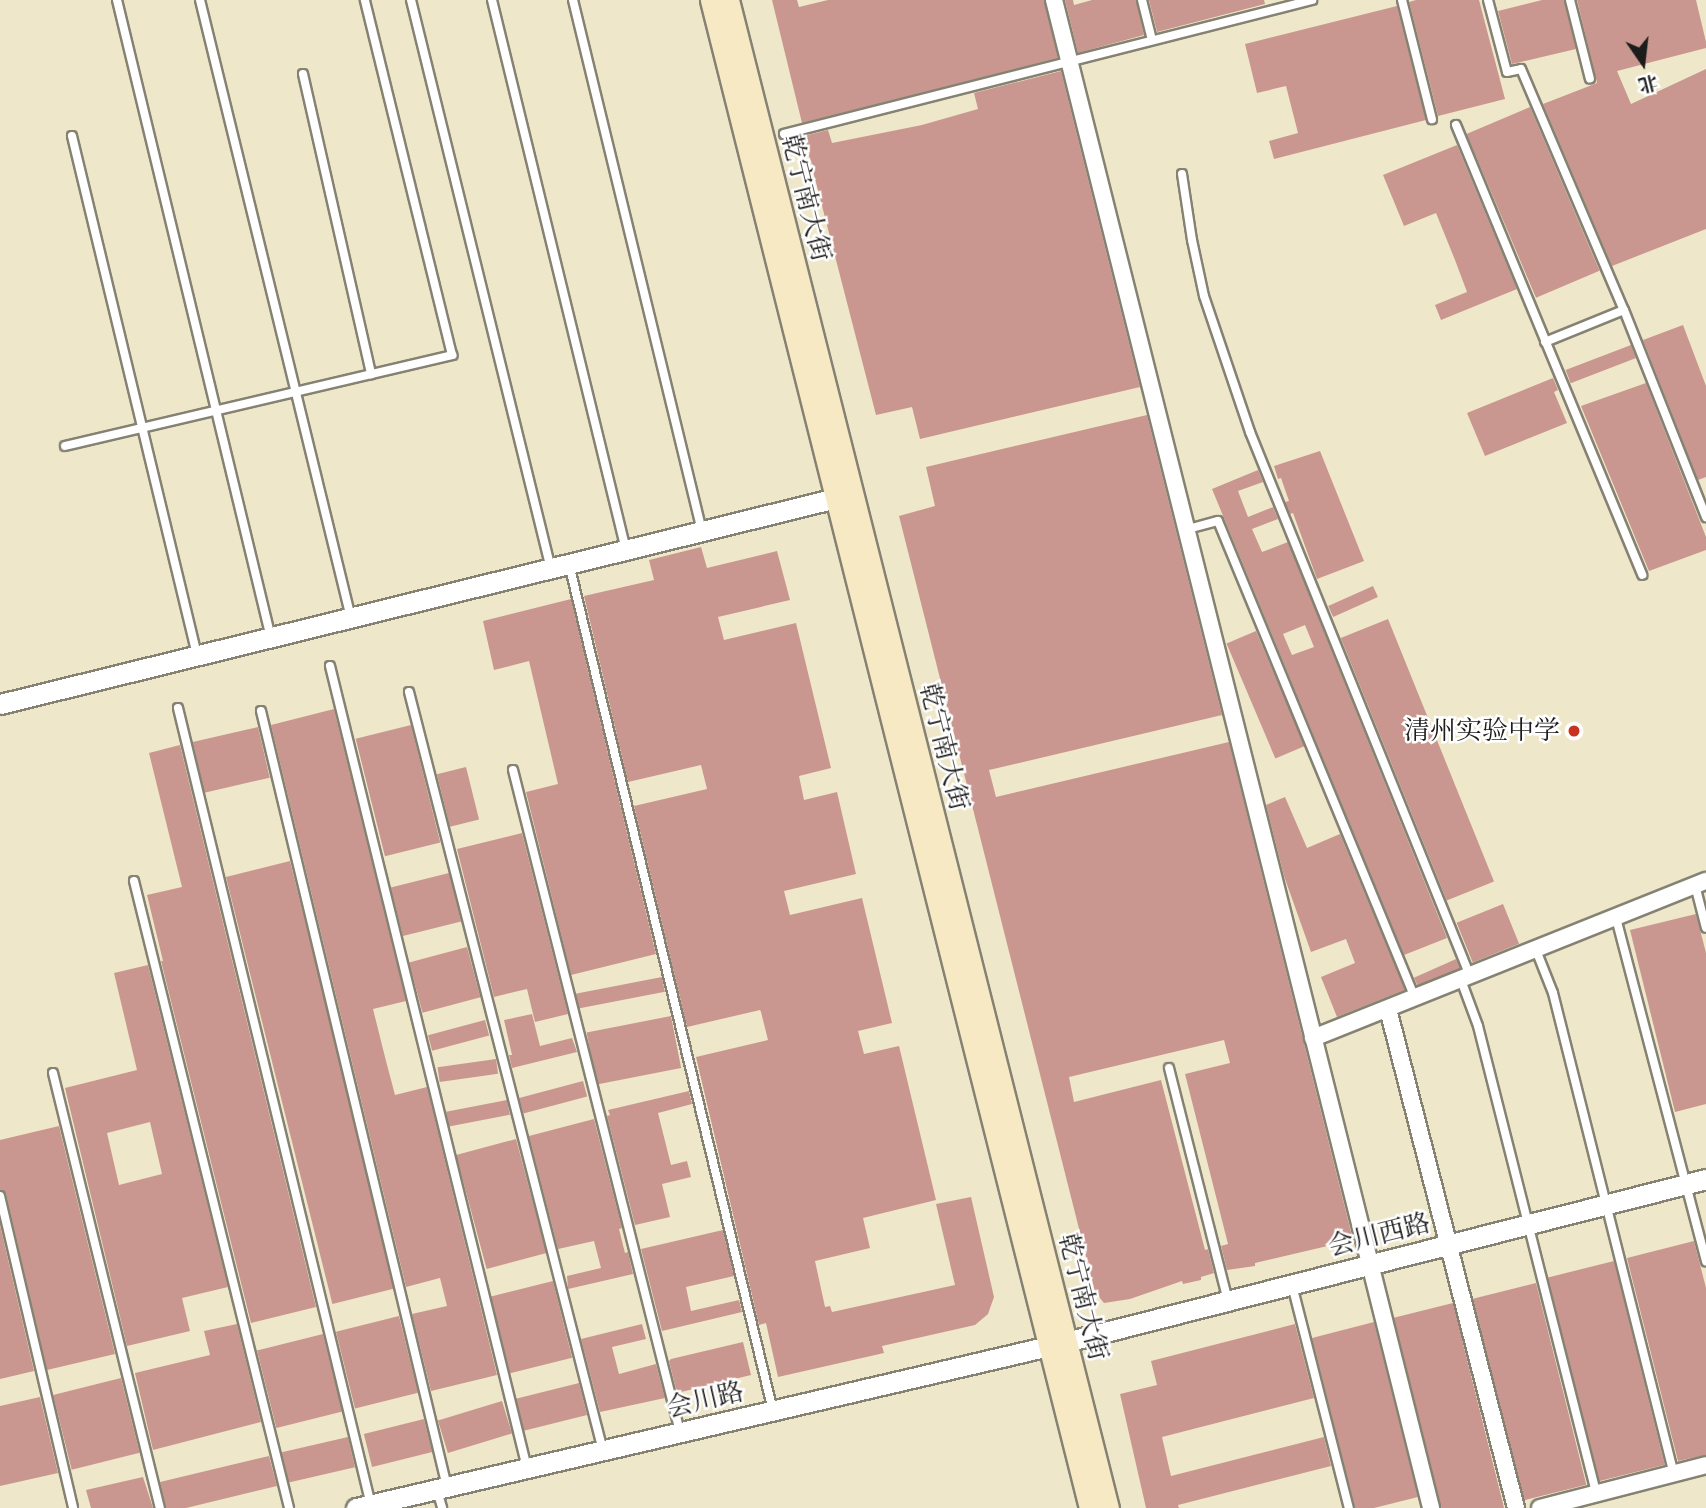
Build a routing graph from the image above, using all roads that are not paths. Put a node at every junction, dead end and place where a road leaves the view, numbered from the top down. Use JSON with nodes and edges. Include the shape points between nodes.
{"nodes":[{"id":1,"x":117,"y":0,"type":"edge"},
{"id":2,"x":200,"y":0,"type":"edge"},
{"id":3,"x":365,"y":0,"type":"edge"},
{"id":4,"x":411,"y":0,"type":"edge"},
{"id":5,"x":492,"y":0,"type":"edge"},
{"id":6,"x":573,"y":0,"type":"edge"},
{"id":7,"x":711,"y":0,"type":"edge"},
{"id":8,"x":728,"y":0,"type":"edge"},
{"id":9,"x":1054,"y":0,"type":"edge"},
{"id":10,"x":1142,"y":0,"type":"edge"},
{"id":11,"x":1312,"y":0,"type":"edge"},
{"id":12,"x":1402,"y":0,"type":"edge"},
{"id":13,"x":1488,"y":0,"type":"edge"},
{"id":14,"x":1570,"y":0,"type":"edge"},
{"id":15,"x":1152,"y":40,"type":"junction"},
{"id":16,"x":1070,"y":61,"type":"junction"},
{"id":17,"x":303,"y":74,"type":"dead end"},
{"id":18,"x":1590,"y":79,"type":"dead end"},
{"id":19,"x":1432,"y":119,"type":"dead end"},
{"id":20,"x":1456,"y":125,"type":"dead end"},
{"id":21,"x":784,"y":134,"type":"dead end"},
{"id":22,"x":72,"y":135,"type":"dead end"},
{"id":23,"x":1182,"y":174,"type":"dead end"},
{"id":24,"x":1624,"y":310,"type":"junction"},
{"id":25,"x":1545,"y":342,"type":"junction"},
{"id":26,"x":371,"y":374,"type":"junction"},
{"id":27,"x":296,"y":391,"type":"junction"},
{"id":28,"x":216,"y":410,"type":"junction"},
{"id":29,"x":142,"y":428,"type":"junction"},
{"id":30,"x":65,"y":446,"type":"dead end"},
{"id":31,"x":836,"y":498,"type":"junction"},
{"id":32,"x":1706,"y":517,"type":"edge"},
{"id":33,"x":1188,"y":529,"type":"junction"},
{"id":34,"x":702,"y":531,"type":"junction"},
{"id":35,"x":626,"y":550,"type":"junction"},
{"id":36,"x":560,"y":566,"type":"junction"},
{"id":37,"x":1642,"y":575,"type":"dead end"},
{"id":38,"x":351,"y":618,"type":"junction"},
{"id":39,"x":271,"y":638,"type":"junction"},
{"id":40,"x":197,"y":656,"type":"junction"},
{"id":41,"x":330,"y":666,"type":"dead end"},
{"id":42,"x":409,"y":692,"type":"dead end"},
{"id":43,"x":0,"y":704,"type":"edge"},
{"id":44,"x":178,"y":708,"type":"dead end"},
{"id":45,"x":261,"y":711,"type":"dead end"},
{"id":46,"x":513,"y":770,"type":"dead end"},
{"id":47,"x":134,"y":881,"type":"dead end"},
{"id":48,"x":1701,"y":883,"type":"edge"},
{"id":49,"x":1616,"y":918,"type":"junction"},
{"id":50,"x":1706,"y":928,"type":"edge"},
{"id":51,"x":1536,"y":950,"type":"junction"},
{"id":52,"x":1466,"y":978,"type":"junction"},
{"id":53,"x":1415,"y":998,"type":"junction"},
{"id":54,"x":1388,"y":1009,"type":"junction"},
{"id":55,"x":1313,"y":1038,"type":"junction"},
{"id":56,"x":1169,"y":1068,"type":"dead end"},
{"id":57,"x":53,"y":1073,"type":"dead end"},
{"id":58,"x":1706,"y":1179,"type":"edge"},
{"id":59,"x":1687,"y":1184,"type":"junction"},
{"id":60,"x":0,"y":1196,"type":"edge"},
{"id":61,"x":1606,"y":1205,"type":"junction"},
{"id":62,"x":1527,"y":1225,"type":"junction"},
{"id":63,"x":1451,"y":1244,"type":"junction"},
{"id":64,"x":1706,"y":1261,"type":"edge"},
{"id":65,"x":1370,"y":1265,"type":"junction"},
{"id":66,"x":1292,"y":1285,"type":"junction"},
{"id":67,"x":1228,"y":1301,"type":"junction"},
{"id":68,"x":1058,"y":1344,"type":"junction"},
{"id":69,"x":772,"y":1411,"type":"junction"},
{"id":70,"x":680,"y":1432,"type":"junction"},
{"id":71,"x":603,"y":1451,"type":"junction"},
{"id":72,"x":1706,"y":1465,"type":"edge"},
{"id":73,"x":527,"y":1468,"type":"junction"},
{"id":74,"x":1674,"y":1473,"type":"junction"},
{"id":75,"x":1595,"y":1494,"type":"junction"},
{"id":76,"x":442,"y":1495,"type":"edge"},
{"id":77,"x":362,"y":1507,"type":"edge"},
{"id":78,"x":74,"y":1508,"type":"edge"},
{"id":79,"x":160,"y":1508,"type":"edge"},
{"id":80,"x":289,"y":1508,"type":"edge"},
{"id":81,"x":1090,"y":1508,"type":"edge"},
{"id":82,"x":1108,"y":1508,"type":"edge"},
{"id":83,"x":1349,"y":1508,"type":"edge"},
{"id":84,"x":1431,"y":1508,"type":"edge"},
{"id":85,"x":1516,"y":1508,"type":"edge"},
{"id":86,"x":1540,"y":1508,"type":"edge"}],
"edges":[{"from":1,"to":28,"type":"lane"},
{"from":2,"to":27,"type":"lane"},
{"from":3,"to":26,"type":"lane","via":[[452,355]]},
{"from":4,"to":36,"type":"lane"},
{"from":5,"to":35,"type":"lane"},
{"from":6,"to":34,"type":"lane"},
{"from":7,"to":31,"type":"main road","name":"乾宁南大街"},
{"from":8,"to":68,"type":"main road","name":"乾宁南大街"},
{"from":9,"to":16,"type":"street"},
{"from":10,"to":15,"type":"lane"},
{"from":11,"to":15,"type":"lane"},
{"from":12,"to":19,"type":"lane"},
{"from":13,"to":24,"type":"lane","via":[[1507,72],[1521,69]]},
{"from":14,"to":18,"type":"lane"},
{"from":15,"to":16,"type":"lane"},
{"from":16,"to":21,"type":"lane"},
{"from":16,"to":33,"type":"street"},
{"from":17,"to":26,"type":"lane"},
{"from":20,"to":25,"type":"lane"},
{"from":22,"to":29,"type":"lane"},
{"from":23,"to":52,"type":"lane","via":[[1205,296],[1250,432]]},
{"from":24,"to":25,"type":"lane"},
{"from":24,"to":32,"type":"lane"},
{"from":25,"to":37,"type":"lane"},
{"from":26,"to":27,"type":"lane"},
{"from":27,"to":28,"type":"lane"},
{"from":27,"to":38,"type":"lane"},
{"from":28,"to":29,"type":"lane"},
{"from":28,"to":39,"type":"lane"},
{"from":29,"to":30,"type":"lane"},
{"from":29,"to":40,"type":"lane"},
{"from":31,"to":34,"type":"street"},
{"from":31,"to":68,"type":"main road","name":"乾宁南大街"},
{"from":33,"to":53,"type":"lane","via":[[1218,522]]},
{"from":33,"to":55,"type":"street"},
{"from":34,"to":35,"type":"street"},
{"from":35,"to":36,"type":"street"},
{"from":36,"to":38,"type":"street"},
{"from":36,"to":69,"type":"lane"},
{"from":38,"to":39,"type":"street"},
{"from":39,"to":40,"type":"street"},
{"from":40,"to":43,"type":"street"},
{"from":41,"to":73,"type":"lane"},
{"from":42,"to":71,"type":"lane"},
{"from":44,"to":77,"type":"lane"},
{"from":45,"to":76,"type":"lane"},
{"from":46,"to":70,"type":"lane"},
{"from":47,"to":80,"type":"lane"},
{"from":48,"to":49,"type":"street"},
{"from":48,"to":50,"type":"lane"},
{"from":49,"to":51,"type":"street"},
{"from":49,"to":59,"type":"lane"},
{"from":51,"to":52,"type":"street"},
{"from":51,"to":61,"type":"lane","via":[[1553,993]]},
{"from":52,"to":53,"type":"street"},
{"from":52,"to":62,"type":"lane"},
{"from":53,"to":54,"type":"street"},
{"from":54,"to":55,"type":"street"},
{"from":54,"to":63,"type":"street"},
{"from":55,"to":65,"type":"street"},
{"from":56,"to":67,"type":"lane"},
{"from":57,"to":79,"type":"lane"},
{"from":58,"to":59,"type":"street","name":"会川西路"},
{"from":59,"to":61,"type":"street","name":"会川西路"},
{"from":59,"to":64,"type":"lane"},
{"from":60,"to":78,"type":"lane"},
{"from":61,"to":62,"type":"street","name":"会川西路"},
{"from":61,"to":74,"type":"lane"},
{"from":62,"to":63,"type":"street","name":"会川西路"},
{"from":62,"to":75,"type":"lane"},
{"from":63,"to":65,"type":"street","name":"会川西路"},
{"from":63,"to":85,"type":"street"},
{"from":65,"to":66,"type":"street","name":"会川西路"},
{"from":65,"to":84,"type":"street"},
{"from":66,"to":67,"type":"street","name":"会川西路"},
{"from":66,"to":83,"type":"lane"},
{"from":67,"to":68,"type":"street","name":"会川西路"},
{"from":68,"to":69,"type":"street","name":"会川路"},
{"from":68,"to":81,"type":"main road","name":"乾宁南大街"},
{"from":68,"to":82,"type":"main road","name":"乾宁南大街"},
{"from":69,"to":70,"type":"street","name":"会川路"},
{"from":70,"to":71,"type":"street","name":"会川路"},
{"from":71,"to":73,"type":"street","name":"会川路"},
{"from":72,"to":74,"type":"street"},
{"from":73,"to":76,"type":"street","name":"会川路"},
{"from":74,"to":75,"type":"street"},
{"from":75,"to":86,"type":"street"},
{"from":76,"to":77,"type":"street","name":"会川路"}]}
